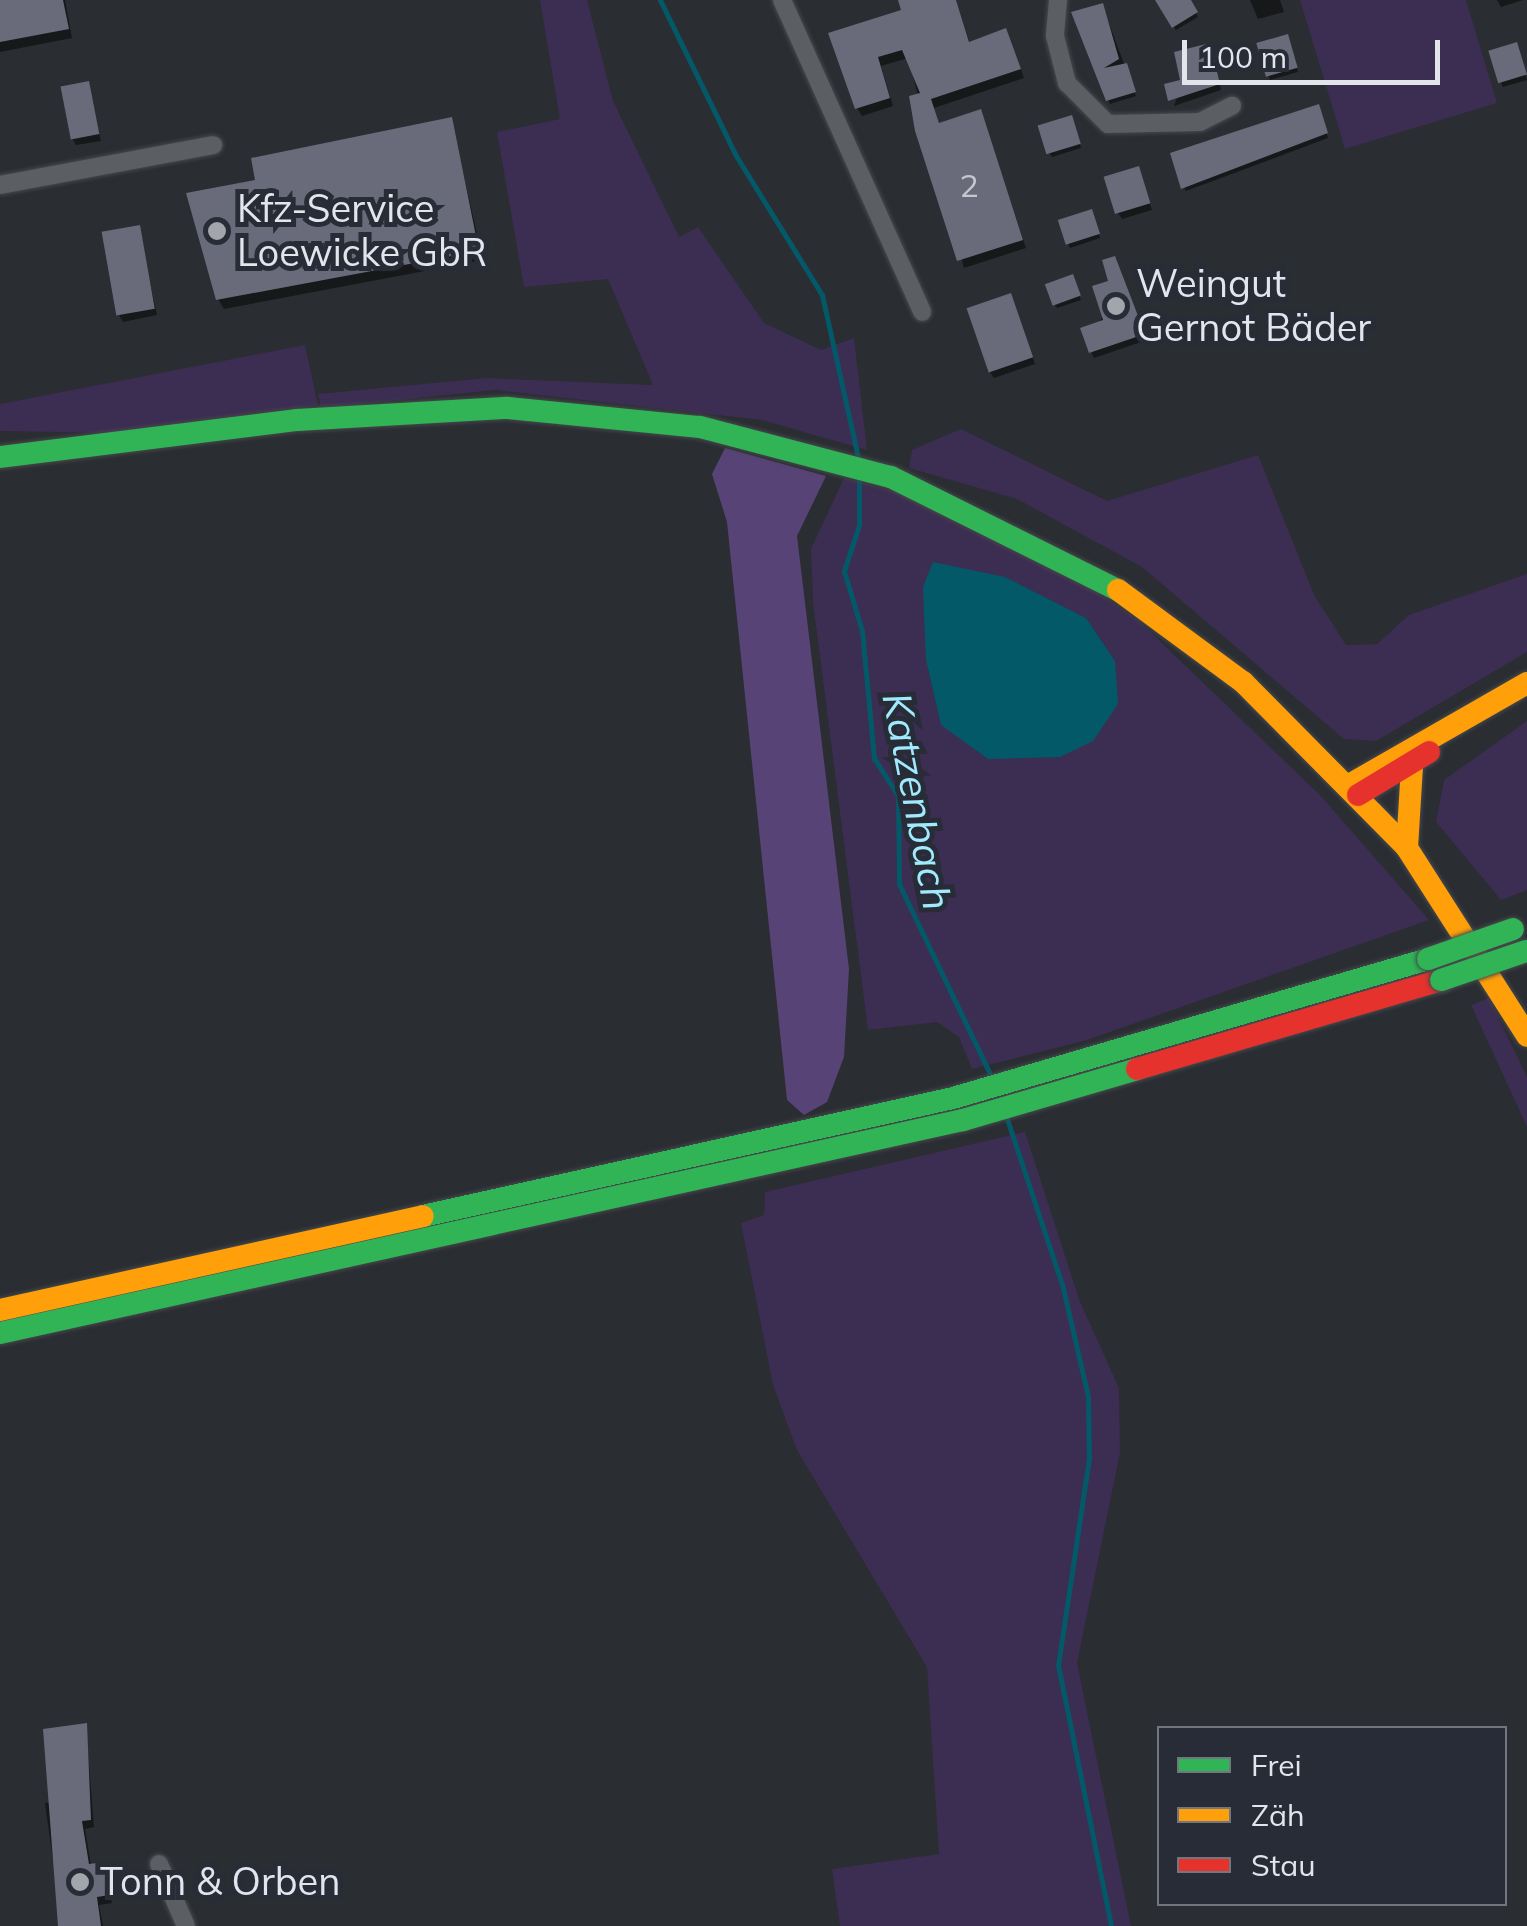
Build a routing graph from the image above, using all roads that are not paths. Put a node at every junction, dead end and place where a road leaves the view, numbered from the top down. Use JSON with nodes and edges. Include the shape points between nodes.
{"nodes":[{"id":1,"x":782,"y":0,"type":"edge"},
{"id":2,"x":1058,"y":0,"type":"edge"},
{"id":3,"x":1232,"y":106,"type":"dead end"},
{"id":4,"x":213,"y":144,"type":"dead end"},
{"id":5,"x":0,"y":184,"type":"edge"},
{"id":6,"x":922,"y":312,"type":"dead end"},
{"id":7,"x":0,"y":456,"type":"edge"},
{"id":8,"x":1527,"y":682,"type":"edge"},
{"id":9,"x":1462,"y":724,"type":"junction"},
{"id":10,"x":1412,"y":767,"type":"junction"},
{"id":11,"x":1354,"y":790,"type":"junction"},
{"id":12,"x":1407,"y":848,"type":"junction"},
{"id":13,"x":1520,"y":927,"type":"edge"},
{"id":14,"x":1526,"y":951,"type":"edge"},
{"id":15,"x":1527,"y":1036,"type":"edge"},
{"id":16,"x":1024,"y":1092,"type":"junction"},
{"id":17,"x":183,"y":1283,"type":"junction"},
{"id":18,"x":0,"y":1310,"type":"edge"},
{"id":19,"x":0,"y":1333,"type":"edge"},
{"id":20,"x":158,"y":1864,"type":"dead end"},
{"id":21,"x":186,"y":1926,"type":"edge"}],
"edges":[{"from":1,"to":6,"type":"street"},
{"from":2,"to":3,"type":"street","via":[[1055,36],[1067,83],[1108,124],[1200,122]]},
{"from":4,"to":5,"type":"street"},
{"from":7,"to":11,"type":"main road","via":[[352,415],[508,408],[621,416],[798,448],[932,493],[1154,610]]},
{"from":8,"to":9,"type":"main road"},
{"from":9,"to":10,"type":"main road"},
{"from":9,"to":11,"type":"main road"},
{"from":10,"to":11,"type":"main road"},
{"from":10,"to":12,"type":"main road"},
{"from":11,"to":12,"type":"main road"},
{"from":12,"to":15,"type":"main road"},
{"from":13,"to":16,"type":"main road","bridge":true},
{"from":14,"to":16,"type":"main road","bridge":true},
{"from":16,"to":17,"type":"main road"},
{"from":17,"to":18,"type":"main road"},
{"from":17,"to":19,"type":"main road"},
{"from":20,"to":21,"type":"street"}]}
